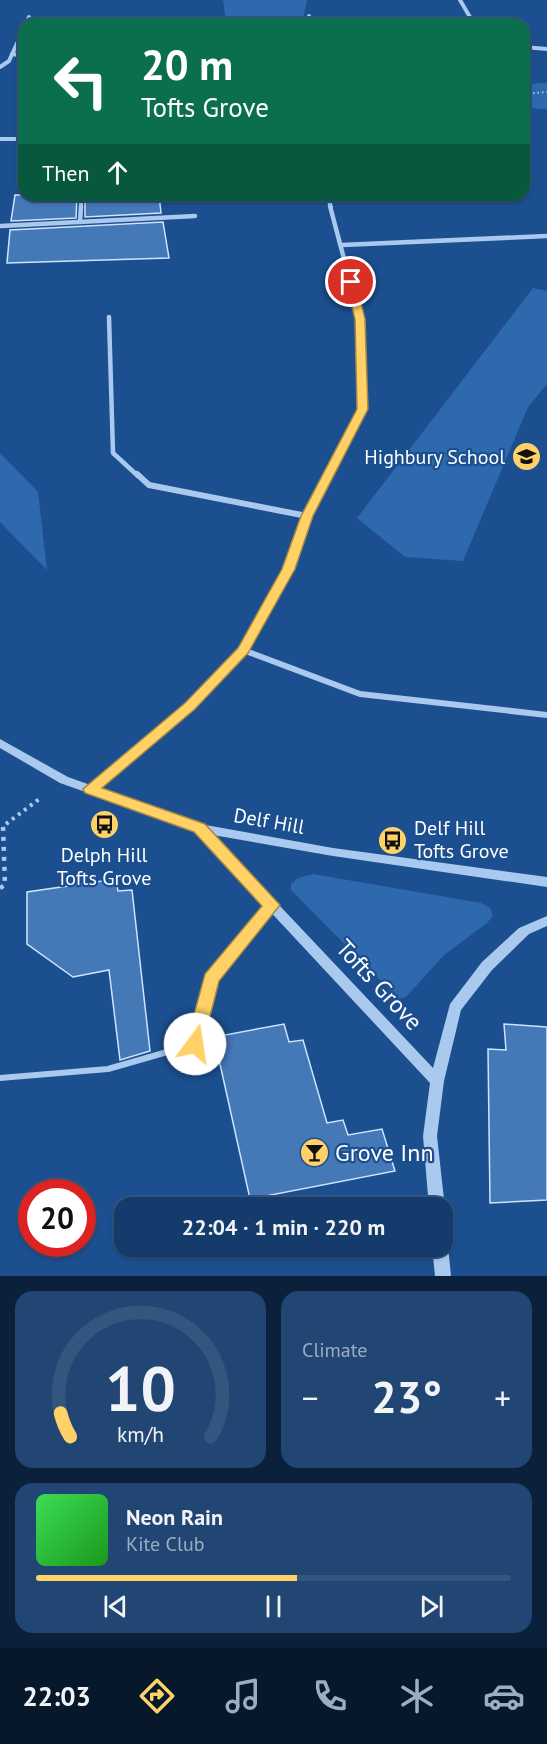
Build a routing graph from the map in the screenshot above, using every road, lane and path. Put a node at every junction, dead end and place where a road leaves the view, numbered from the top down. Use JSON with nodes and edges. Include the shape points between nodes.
{"nodes":[{"id":1,"x":460,"y":0,"type":"edge"},
{"id":2,"x":470,"y":18,"type":"edge"},
{"id":3,"x":18,"y":41,"type":"edge"},
{"id":4,"x":530,"y":48,"type":"edge"},
{"id":5,"x":547,"y":49,"type":"edge"},
{"id":6,"x":12,"y":54,"type":"junction"},
{"id":7,"x":18,"y":55,"type":"edge"},
{"id":8,"x":0,"y":67,"type":"edge"},
{"id":9,"x":547,"y":92,"type":"edge"},
{"id":10,"x":530,"y":93,"type":"edge"},
{"id":11,"x":0,"y":139,"type":"edge"},
{"id":12,"x":18,"y":139,"type":"edge"},
{"id":13,"x":81,"y":201,"type":"edge"},
{"id":14,"x":329,"y":201,"type":"edge"},
{"id":15,"x":195,"y":216,"type":"dead end"},
{"id":16,"x":80,"y":222,"type":"junction"},
{"id":17,"x":1,"y":226,"type":"edge"},
{"id":18,"x":547,"y":236,"type":"edge"},
{"id":19,"x":342,"y":245,"type":"junction"},
{"id":20,"x":109,"y":317,"type":"dead end"},
{"id":21,"x":307,"y":516,"type":"junction"},
{"id":22,"x":243,"y":650,"type":"junction"},
{"id":23,"x":547,"y":715,"type":"edge"},
{"id":24,"x":0,"y":743,"type":"edge"},
{"id":25,"x":64,"y":780,"type":"junction"},
{"id":26,"x":90,"y":789,"type":"junction"},
{"id":27,"x":200,"y":828,"type":"junction"},
{"id":28,"x":547,"y":882,"type":"edge"},
{"id":29,"x":0,"y":888,"type":"edge"},
{"id":30,"x":272,"y":905,"type":"junction"},
{"id":31,"x":547,"y":921,"type":"edge"},
{"id":32,"x":0,"y":1078,"type":"edge"},
{"id":33,"x":437,"y":1081,"type":"junction"},
{"id":34,"x":436,"y":1197,"type":"edge"},
{"id":35,"x":441,"y":1257,"type":"edge"},
{"id":36,"x":443,"y":1276,"type":"edge"}],
"edges":[{"from":1,"to":2,"type":"street"},
{"from":3,"to":6,"type":"street"},
{"from":4,"to":5,"type":"street"},
{"from":6,"to":7,"type":"street"},
{"from":6,"to":8,"type":"street"},
{"from":9,"to":10,"type":"path"},
{"from":11,"to":12,"type":"street"},
{"from":13,"to":16,"type":"street"},
{"from":14,"to":19,"type":"street"},
{"from":15,"to":16,"type":"street"},
{"from":16,"to":17,"type":"street"},
{"from":18,"to":19,"type":"street"},
{"from":19,"to":21,"type":"street","via":[[360,319],[362,409]]},
{"from":20,"to":21,"type":"street","via":[[113,453],[149,485]]},
{"from":21,"to":22,"type":"street","via":[[288,569]]},
{"from":22,"to":23,"type":"street","via":[[360,694]]},
{"from":22,"to":26,"type":"street","via":[[190,706]]},
{"from":24,"to":25,"type":"street","name":"Delf Hill"},
{"from":25,"to":26,"type":"street","name":"Delf Hill"},
{"from":25,"to":29,"type":"path","via":[[3,826],[5,885]]},
{"from":26,"to":27,"type":"street","name":"Delf Hill"},
{"from":27,"to":28,"type":"street","name":"Delf Hill","via":[[333,852]]},
{"from":27,"to":30,"type":"street","name":"Tofts Grove"},
{"from":30,"to":32,"type":"lane","via":[[211,979],[195,1044],[108,1069]]},
{"from":30,"to":33,"type":"street","name":"Tofts Grove"},
{"from":31,"to":33,"type":"street","via":[[524,931],[487,966],[455,1008]]},
{"from":33,"to":34,"type":"street","via":[[430,1136]]},
{"from":35,"to":36,"type":"street"}]}
